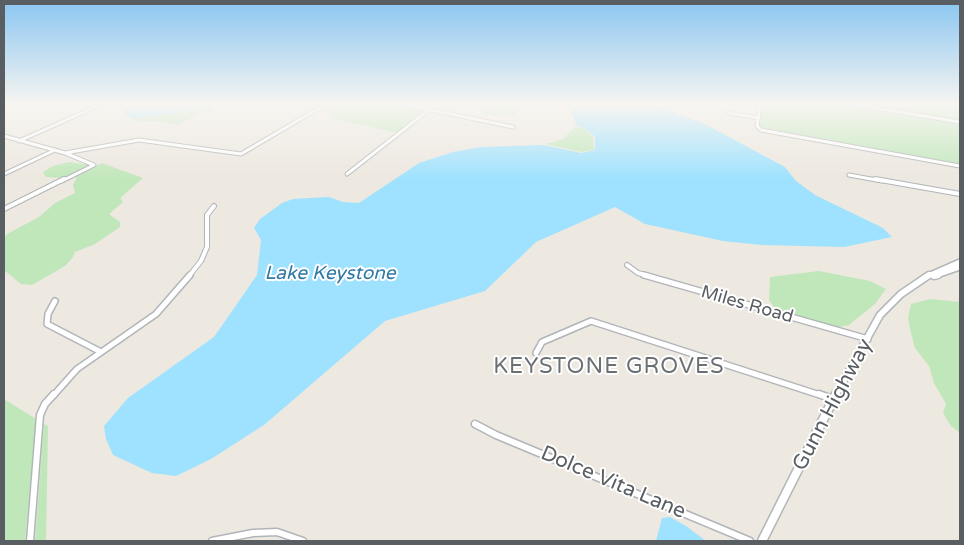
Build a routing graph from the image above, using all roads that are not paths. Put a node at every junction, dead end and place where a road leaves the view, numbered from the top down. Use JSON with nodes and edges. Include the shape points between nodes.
{"nodes":[{"id":1,"x":43,"y":129,"type":"edge"},
{"id":2,"x":283,"y":129,"type":"edge"},
{"id":3,"x":404,"y":129,"type":"edge"},
{"id":4,"x":760,"y":129,"type":"edge"},
{"id":5,"x":4,"y":136,"type":"edge"},
{"id":6,"x":19,"y":140,"type":"junction"},
{"id":7,"x":55,"y":150,"type":"junction"},
{"id":8,"x":65,"y":153,"type":"junction"},
{"id":9,"x":960,"y":166,"type":"edge"},
{"id":10,"x":4,"y":174,"type":"edge"},
{"id":11,"x":346,"y":174,"type":"dead end"},
{"id":12,"x":848,"y":175,"type":"dead end"},
{"id":13,"x":960,"y":194,"type":"edge"},
{"id":14,"x":214,"y":206,"type":"dead end"},
{"id":15,"x":4,"y":209,"type":"edge"},
{"id":16,"x":960,"y":262,"type":"edge"},
{"id":17,"x":628,"y":265,"type":"dead end"},
{"id":18,"x":960,"y":267,"type":"edge"},
{"id":19,"x":918,"y":282,"type":"junction"},
{"id":20,"x":55,"y":301,"type":"dead end"},
{"id":21,"x":868,"y":339,"type":"junction"},
{"id":22,"x":101,"y":352,"type":"junction"},
{"id":23,"x":536,"y":354,"type":"dead end"},
{"id":24,"x":833,"y":399,"type":"junction"},
{"id":25,"x":476,"y":424,"type":"dead end"},
{"id":26,"x":30,"y":541,"type":"edge"},
{"id":27,"x":212,"y":541,"type":"edge"},
{"id":28,"x":303,"y":541,"type":"edge"},
{"id":29,"x":750,"y":541,"type":"edge"},
{"id":30,"x":762,"y":541,"type":"edge"}],
"edges":[{"from":1,"to":6,"type":"street"},
{"from":2,"to":8,"type":"street","via":[[242,154],[139,140]]},
{"from":3,"to":11,"type":"street"},
{"from":4,"to":9,"type":"street"},
{"from":5,"to":6,"type":"street"},
{"from":6,"to":7,"type":"street"},
{"from":7,"to":8,"type":"street"},
{"from":7,"to":10,"type":"street"},
{"from":8,"to":15,"type":"street","via":[[94,165]]},
{"from":12,"to":13,"type":"street"},
{"from":14,"to":22,"type":"street","via":[[207,216],[207,247],[201,261],[156,314]]},
{"from":16,"to":19,"type":"main road","name":"Gunn Highway"},
{"from":17,"to":21,"type":"street","name":"Miles Road","via":[[638,274]]},
{"from":18,"to":19,"type":"main road","name":"Gunn Highway"},
{"from":19,"to":21,"type":"main road","name":"Gunn Highway","via":[[880,314]]},
{"from":20,"to":22,"type":"street","via":[[47,324]]},
{"from":21,"to":24,"type":"main road","name":"Gunn Highway"},
{"from":22,"to":26,"type":"street","via":[[64,382],[40,415]]},
{"from":23,"to":24,"type":"street","via":[[542,342],[591,321]]},
{"from":24,"to":30,"type":"main road","name":"Gunn Highway"},
{"from":25,"to":29,"type":"street","name":"Dolce Vita Lane"},
{"from":27,"to":28,"type":"street","via":[[277,532]]}]}
